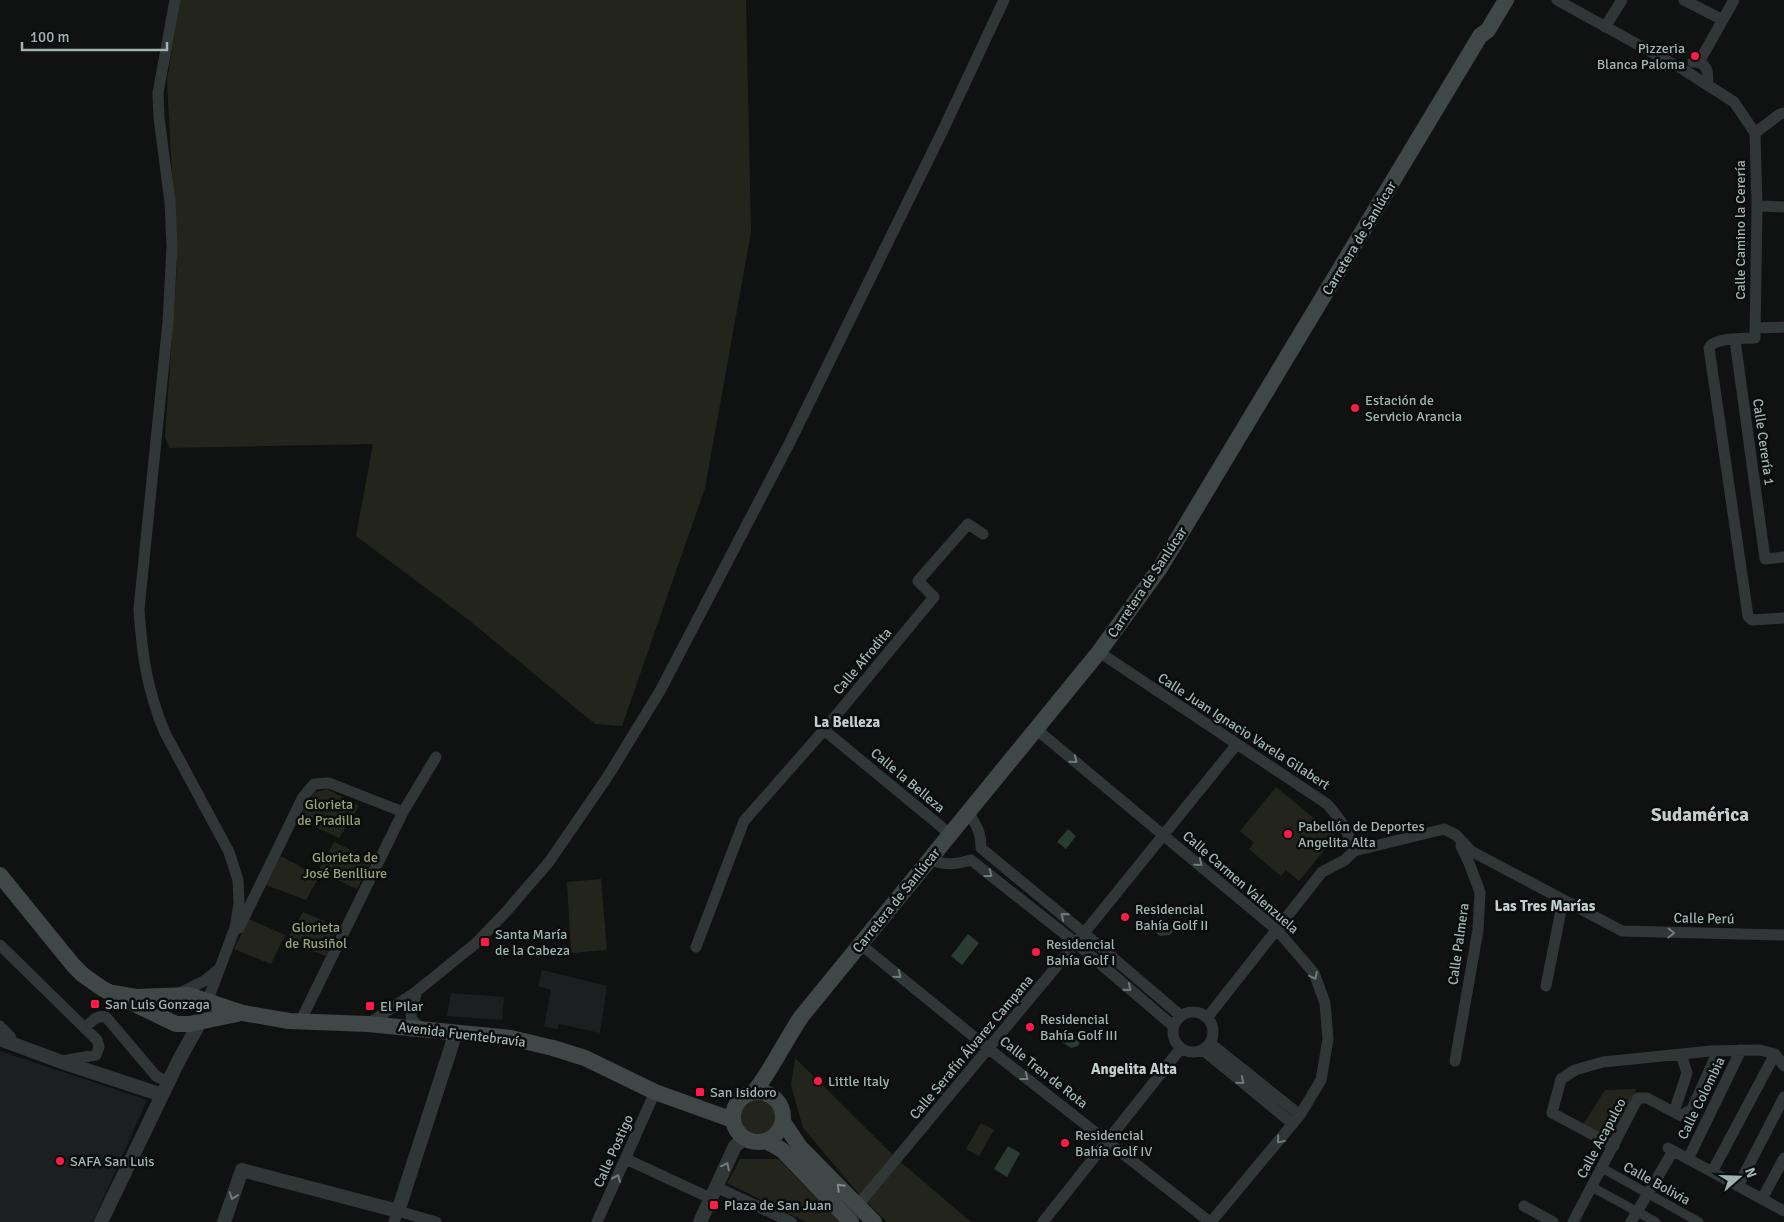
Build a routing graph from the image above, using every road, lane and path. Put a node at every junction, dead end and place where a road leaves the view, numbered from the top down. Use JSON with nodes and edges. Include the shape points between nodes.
{"nodes":[{"id":1,"x":175,"y":0,"type":"edge"},
{"id":2,"x":1004,"y":0,"type":"edge"},
{"id":3,"x":1496,"y":0,"type":"edge"},
{"id":4,"x":1506,"y":0,"type":"edge"},
{"id":5,"x":1557,"y":0,"type":"edge"},
{"id":6,"x":1622,"y":0,"type":"edge"},
{"id":7,"x":1684,"y":0,"type":"edge"},
{"id":8,"x":1734,"y":0,"type":"edge"},
{"id":9,"x":1722,"y":20,"type":"junction"},
{"id":10,"x":1605,"y":27,"type":"junction"},
{"id":11,"x":1480,"y":36,"type":"junction"},
{"id":12,"x":1699,"y":62,"type":"junction"},
{"id":13,"x":1684,"y":70,"type":"junction"},
{"id":14,"x":1707,"y":85,"type":"junction"},
{"id":15,"x":1784,"y":113,"type":"edge"},
{"id":16,"x":1755,"y":133,"type":"junction"},
{"id":17,"x":1757,"y":206,"type":"junction"},
{"id":18,"x":1784,"y":207,"type":"edge"},
{"id":19,"x":1784,"y":327,"type":"edge"},
{"id":20,"x":1755,"y":328,"type":"junction"},
{"id":21,"x":1735,"y":340,"type":"junction"},
{"id":22,"x":983,"y":534,"type":"dead end"},
{"id":23,"x":1784,"y":556,"type":"edge"},
{"id":24,"x":1784,"y":618,"type":"edge"},
{"id":25,"x":1099,"y":652,"type":"junction"},
{"id":26,"x":1036,"y":728,"type":"junction"},
{"id":27,"x":824,"y":730,"type":"junction"},
{"id":28,"x":1237,"y":744,"type":"junction"},
{"id":29,"x":436,"y":757,"type":"dead end"},
{"id":30,"x":403,"y":812,"type":"junction"},
{"id":31,"x":968,"y":813,"type":"junction"},
{"id":32,"x":950,"y":834,"type":"junction"},
{"id":33,"x":1164,"y":834,"type":"junction"},
{"id":34,"x":1456,"y":835,"type":"junction"},
{"id":35,"x":981,"y":848,"type":"junction"},
{"id":36,"x":1354,"y":851,"type":"junction"},
{"id":37,"x":928,"y":860,"type":"junction"},
{"id":38,"x":971,"y":860,"type":"junction"},
{"id":39,"x":238,"y":880,"type":"junction"},
{"id":40,"x":2,"y":881,"type":"edge"},
{"id":41,"x":258,"y":888,"type":"junction"},
{"id":42,"x":1563,"y":900,"type":"junction"},
{"id":43,"x":1277,"y":930,"type":"junction"},
{"id":44,"x":1084,"y":933,"type":"junction"},
{"id":45,"x":1784,"y":935,"type":"edge"},
{"id":46,"x":232,"y":938,"type":"junction"},
{"id":47,"x":1076,"y":943,"type":"junction"},
{"id":48,"x":860,"y":944,"type":"junction"},
{"id":49,"x":0,"y":945,"type":"edge"},
{"id":50,"x":696,"y":947,"type":"dead end"},
{"id":51,"x":220,"y":968,"type":"junction"},
{"id":52,"x":1546,"y":986,"type":"dead end"},
{"id":53,"x":417,"y":992,"type":"junction"},
{"id":54,"x":113,"y":993,"type":"junction"},
{"id":55,"x":177,"y":995,"type":"junction"},
{"id":56,"x":207,"y":1002,"type":"junction"},
{"id":57,"x":397,"y":1005,"type":"junction"},
{"id":58,"x":411,"y":1010,"type":"junction"},
{"id":59,"x":243,"y":1013,"type":"junction"},
{"id":60,"x":1180,"y":1016,"type":"junction"},
{"id":61,"x":1207,"y":1018,"type":"junction"},
{"id":62,"x":169,"y":1021,"type":"junction"},
{"id":63,"x":200,"y":1022,"type":"junction"},
{"id":64,"x":300,"y":1022,"type":"junction"},
{"id":65,"x":368,"y":1024,"type":"junction"},
{"id":66,"x":0,"y":1025,"type":"edge"},
{"id":67,"x":1173,"y":1026,"type":"junction"},
{"id":68,"x":85,"y":1028,"type":"junction"},
{"id":69,"x":424,"y":1029,"type":"junction"},
{"id":70,"x":456,"y":1032,"type":"junction"},
{"id":71,"x":6,"y":1041,"type":"edge"},
{"id":72,"x":1206,"y":1047,"type":"junction"},
{"id":73,"x":1181,"y":1048,"type":"junction"},
{"id":74,"x":989,"y":1049,"type":"junction"},
{"id":75,"x":1741,"y":1050,"type":"junction"},
{"id":76,"x":1718,"y":1051,"type":"junction"},
{"id":77,"x":1681,"y":1054,"type":"junction"},
{"id":78,"x":1775,"y":1054,"type":"junction"},
{"id":79,"x":179,"y":1060,"type":"junction"},
{"id":80,"x":59,"y":1061,"type":"junction"},
{"id":81,"x":1455,"y":1061,"type":"dead end"},
{"id":82,"x":773,"y":1064,"type":"junction"},
{"id":83,"x":1784,"y":1066,"type":"edge"},
{"id":84,"x":165,"y":1089,"type":"junction"},
{"id":85,"x":655,"y":1092,"type":"junction"},
{"id":86,"x":754,"y":1092,"type":"junction"},
{"id":87,"x":1784,"y":1097,"type":"edge"},
{"id":88,"x":739,"y":1100,"type":"junction"},
{"id":89,"x":779,"y":1103,"type":"junction"},
{"id":90,"x":699,"y":1108,"type":"junction"},
{"id":91,"x":1674,"y":1112,"type":"junction"},
{"id":92,"x":1297,"y":1119,"type":"junction"},
{"id":93,"x":733,"y":1120,"type":"junction"},
{"id":94,"x":783,"y":1122,"type":"junction"},
{"id":95,"x":745,"y":1138,"type":"junction"},
{"id":96,"x":1106,"y":1140,"type":"junction"},
{"id":97,"x":766,"y":1141,"type":"junction"},
{"id":98,"x":1614,"y":1146,"type":"junction"},
{"id":99,"x":1784,"y":1158,"type":"edge"},
{"id":100,"x":626,"y":1159,"type":"junction"},
{"id":101,"x":1688,"y":1159,"type":"junction"},
{"id":102,"x":1602,"y":1168,"type":"junction"},
{"id":103,"x":1712,"y":1172,"type":"junction"},
{"id":104,"x":1738,"y":1186,"type":"junction"},
{"id":105,"x":1592,"y":1188,"type":"junction"},
{"id":106,"x":713,"y":1192,"type":"junction"},
{"id":107,"x":1648,"y":1194,"type":"junction"},
{"id":108,"x":1762,"y":1199,"type":"junction"},
{"id":109,"x":858,"y":1205,"type":"junction"},
{"id":110,"x":1524,"y":1206,"type":"dead end"},
{"id":111,"x":1784,"y":1211,"type":"edge"},
{"id":112,"x":396,"y":1216,"type":"edge"},
{"id":113,"x":1634,"y":1217,"type":"edge"},
{"id":114,"x":102,"y":1222,"type":"edge"},
{"id":115,"x":224,"y":1222,"type":"edge"},
{"id":116,"x":436,"y":1222,"type":"edge"},
{"id":117,"x":597,"y":1222,"type":"edge"},
{"id":118,"x":700,"y":1222,"type":"edge"},
{"id":119,"x":791,"y":1222,"type":"edge"},
{"id":120,"x":851,"y":1222,"type":"edge"},
{"id":121,"x":874,"y":1222,"type":"edge"},
{"id":122,"x":1043,"y":1222,"type":"edge"},
{"id":123,"x":1211,"y":1222,"type":"edge"},
{"id":124,"x":1553,"y":1222,"type":"edge"},
{"id":125,"x":1573,"y":1222,"type":"edge"},
{"id":126,"x":1656,"y":1222,"type":"edge"},
{"id":127,"x":1699,"y":1222,"type":"edge"}],
"edges":[{"from":1,"to":39,"type":"street","via":[[158,93],[172,247],[168,322],[139,609],[142,655],[157,715],[225,844]]},
{"from":2,"to":53,"type":"street","via":[[790,442],[660,691],[608,776],[549,862],[475,944]]},
{"from":3,"to":11,"type":"main road","name":"Carretera de Sanlúcar","via":[[1482,23]]},
{"from":4,"to":11,"type":"main road","name":"Carretera de Sanlúcar","via":[[1488,30]]},
{"from":5,"to":10,"type":"street"},
{"from":6,"to":10,"type":"street"},
{"from":7,"to":9,"type":"street"},
{"from":8,"to":9,"type":"street"},
{"from":9,"to":12,"type":"street"},
{"from":10,"to":13,"type":"street"},
{"from":11,"to":25,"type":"main road","name":"Carretera de Sanlúcar","via":[[1160,568]]},
{"from":12,"to":13,"type":"street","via":[[1693,62]]},
{"from":12,"to":14,"type":"street","via":[[1709,75]]},
{"from":13,"to":14,"type":"street"},
{"from":14,"to":16,"type":"street","via":[[1734,102]]},
{"from":15,"to":16,"type":"street"},
{"from":16,"to":17,"type":"street","name":"Calle Camino la Cerería"},
{"from":17,"to":18,"type":"street"},
{"from":17,"to":20,"type":"street","name":"Calle Camino la Cerería"},
{"from":19,"to":20,"type":"street"},
{"from":20,"to":21,"type":"street","via":[[1755,338]]},
{"from":21,"to":23,"type":"street","name":"Calle Cerería 1","via":[[1765,559]]},
{"from":21,"to":24,"type":"street","via":[[1718,341],[1709,348],[1748,616],[1752,620]]},
{"from":22,"to":27,"type":"street","name":"Calle Afrodita","via":[[968,524],[918,581],[934,597]]},
{"from":25,"to":26,"type":"main road","name":"Carretera de Sanlúcar"},
{"from":25,"to":28,"type":"street","name":"Calle Juan Ignacio Varela Gilabert"},
{"from":26,"to":31,"type":"main road","name":"Carretera de Sanlúcar"},
{"from":26,"to":33,"type":"street","name":"Calle Carmen Valenzuela","one_way":true},
{"from":27,"to":32,"type":"street","name":"Calle la Belleza"},
{"from":27,"to":50,"type":"street","name":"Calle Afrodita","via":[[744,821]]},
{"from":28,"to":33,"type":"street","name":"Calle Serafín Álvarez Campana"},
{"from":28,"to":36,"type":"street","name":"Calle Juan Ignacio Varela Gilabert","via":[[1327,804],[1340,817]]},
{"from":29,"to":30,"type":"street"},
{"from":30,"to":41,"type":"street","via":[[329,783],[314,784],[303,797]]},
{"from":30,"to":64,"type":"street"},
{"from":31,"to":32,"type":"main road","name":"Carretera de Sanlúcar"},
{"from":31,"to":35,"type":"street","via":[[979,829]]},
{"from":32,"to":37,"type":"main road","name":"Carretera de Sanlúcar"},
{"from":33,"to":43,"type":"street","name":"Calle Carmen Valenzuela","one_way":true},
{"from":33,"to":44,"type":"street","name":"Calle Serafín Álvarez Campana"},
{"from":34,"to":36,"type":"street","via":[[1444,829]]},
{"from":34,"to":42,"type":"street","via":[[1471,851]]},
{"from":34,"to":81,"type":"street","name":"Calle Palmera","via":[[1480,892],[1478,930]]},
{"from":35,"to":38,"type":"street"},
{"from":44,"to":35,"type":"street","one_way":true},
{"from":36,"to":43,"type":"street","via":[[1345,860],[1322,872]]},
{"from":37,"to":38,"type":"street","via":[[955,865]]},
{"from":37,"to":48,"type":"main road","name":"Carretera de Sanlúcar"},
{"from":38,"to":47,"type":"street","one_way":true},
{"from":39,"to":41,"type":"street","via":[[249,888]]},
{"from":39,"to":46,"type":"street","via":[[239,904]]},
{"from":40,"to":54,"type":"main road","via":[[73,965],[92,982]]},
{"from":41,"to":46,"type":"street"},
{"from":42,"to":45,"type":"street","name":"Calle Perú","one_way":true,"via":[[1622,931]]},
{"from":42,"to":52,"type":"street"},
{"from":43,"to":61,"type":"street"},
{"from":43,"to":92,"type":"street","name":"Calle Carmen Valenzuela","one_way":true,"via":[[1314,973],[1325,1003],[1328,1039],[1321,1080]]},
{"from":44,"to":47,"type":"street","name":"Calle Serafín Álvarez Campana"},
{"from":44,"to":60,"type":"street"},
{"from":46,"to":51,"type":"street"},
{"from":47,"to":67,"type":"street","one_way":true},
{"from":47,"to":74,"type":"street","name":"Calle Serafín Álvarez Campana"},
{"from":48,"to":74,"type":"street","name":"Calle Tren de Rota","one_way":true},
{"from":48,"to":82,"type":"main road","name":"Carretera de Sanlúcar","via":[[801,1016]]},
{"from":49,"to":68,"type":"street"},
{"from":51,"to":55,"type":"street","via":[[204,981]]},
{"from":51,"to":56,"type":"street"},
{"from":53,"to":57,"type":"street"},
{"from":53,"to":58,"type":"street"},
{"from":54,"to":55,"type":"main road","via":[[136,997]]},
{"from":54,"to":62,"type":"main road"},
{"from":55,"to":56,"type":"main road","via":[[195,996]]},
{"from":55,"to":62,"type":"main road","via":[[168,1005]]},
{"from":56,"to":59,"type":"main road","name":"Avenida Fuentebravía"},
{"from":56,"to":63,"type":"main road"},
{"from":57,"to":58,"type":"street"},
{"from":57,"to":65,"type":"street"},
{"from":58,"to":69,"type":"street","via":[[413,1020]]},
{"from":59,"to":63,"type":"main road","name":"Avenida Fuentebravía"},
{"from":59,"to":64,"type":"main road","name":"Avenida Fuentebravía"},
{"from":60,"to":61,"type":"street","via":[[1188,1012],[1200,1013]]},
{"from":60,"to":67,"type":"street"},
{"from":61,"to":72,"type":"street","via":[[1213,1032]]},
{"from":62,"to":63,"type":"main road","via":[[182,1024]]},
{"from":62,"to":79,"type":"street","via":[[178,1036]]},
{"from":63,"to":79,"type":"street"},
{"from":64,"to":65,"type":"main road","name":"Avenida Fuentebravía"},
{"from":65,"to":69,"type":"main road","name":"Avenida Fuentebravía"},
{"from":66,"to":71,"type":"street","via":[[11,1036]]},
{"from":67,"to":73,"type":"street","via":[[1175,1042]]},
{"from":68,"to":80,"type":"street","via":[[97,1040],[96,1055]]},
{"from":68,"to":84,"type":"street","via":[[94,1018],[106,1018]]},
{"from":69,"to":70,"type":"main road","name":"Avenida Fuentebravía"},
{"from":70,"to":85,"type":"main road","name":"Avenida Fuentebravía","via":[[511,1038],[554,1048],[593,1062]]},
{"from":70,"to":112,"type":"street"},
{"from":71,"to":80,"type":"street"},
{"from":72,"to":73,"type":"street","via":[[1194,1052]]},
{"from":72,"to":92,"type":"street"},
{"from":73,"to":96,"type":"street"},
{"from":74,"to":96,"type":"street","name":"Calle Tren de Rota","one_way":true},
{"from":74,"to":109,"type":"street","name":"Calle Serafín Álvarez Campana"},
{"from":75,"to":76,"type":"street"},
{"from":75,"to":78,"type":"street"},
{"from":75,"to":101,"type":"street","name":"Calle Colombia"},
{"from":76,"to":77,"type":"street"},
{"from":76,"to":91,"type":"street","via":[[1692,1109],[1681,1116]]},
{"from":77,"to":91,"type":"street","via":[[1687,1072]]},
{"from":77,"to":98,"type":"street","via":[[1603,1062],[1575,1070],[1561,1079],[1552,1113]]},
{"from":78,"to":83,"type":"street"},
{"from":78,"to":103,"type":"street"},
{"from":79,"to":84,"type":"street"},
{"from":80,"to":84,"type":"street"},
{"from":82,"to":86,"type":"main road","name":"Carretera de Sanlúcar"},
{"from":82,"to":89,"type":"main road"},
{"from":84,"to":114,"type":"street"},
{"from":85,"to":90,"type":"main road","name":"Avenida Fuentebravía"},
{"from":85,"to":100,"type":"street","name":"Calle Postigo"},
{"from":86,"to":88,"type":"main road"},
{"from":86,"to":89,"type":"main road","via":[[768,1093]]},
{"from":87,"to":104,"type":"street"},
{"from":88,"to":90,"type":"main road"},
{"from":88,"to":93,"type":"main road"},
{"from":89,"to":94,"type":"main road"},
{"from":90,"to":93,"type":"main road","name":"Avenida Fuentebravía"},
{"from":91,"to":98,"type":"street","name":"Calle Acapulco","via":[[1647,1098],[1638,1098]]},
{"from":92,"to":123,"type":"street","name":"Calle Carmen Valenzuela","one_way":true},
{"from":93,"to":95,"type":"main road"},
{"from":94,"to":97,"type":"main road","via":[[778,1132]]},
{"from":109,"to":94,"type":"main road","one_way":true,"via":[[800,1147]]},
{"from":95,"to":97,"type":"main road"},
{"from":106,"to":95,"type":"street","one_way":true,"via":[[735,1146]]},
{"from":96,"to":122,"type":"street"},
{"from":96,"to":123,"type":"street","name":"Calle Tren de Rota"},
{"from":97,"to":120,"type":"main road","via":[[782,1150]]},
{"from":98,"to":102,"type":"street","name":"Calle Acapulco"},
{"from":99,"to":108,"type":"street"},
{"from":100,"to":106,"type":"street"},
{"from":117,"to":100,"type":"street","name":"Calle Postigo","one_way":true},
{"from":101,"to":103,"type":"street"},
{"from":101,"to":107,"type":"street","via":[[1670,1149]]},
{"from":102,"to":105,"type":"street","name":"Calle Acapulco"},
{"from":102,"to":107,"type":"street","name":"Calle Bolivia"},
{"from":103,"to":104,"type":"street"},
{"from":104,"to":108,"type":"street"},
{"from":105,"to":113,"type":"street"},
{"from":105,"to":125,"type":"street","name":"Calle Acapulco"},
{"from":106,"to":118,"type":"street"},
{"from":106,"to":119,"type":"street"},
{"from":107,"to":113,"type":"street"},
{"from":107,"to":127,"type":"street","name":"Calle Bolivia"},
{"from":108,"to":111,"type":"street"},
{"from":109,"to":121,"type":"main road"},
{"from":110,"to":124,"type":"street"},
{"from":112,"to":115,"type":"street","one_way":true,"via":[[242,1170]]},
{"from":112,"to":116,"type":"street"},
{"from":113,"to":126,"type":"street"}]}
